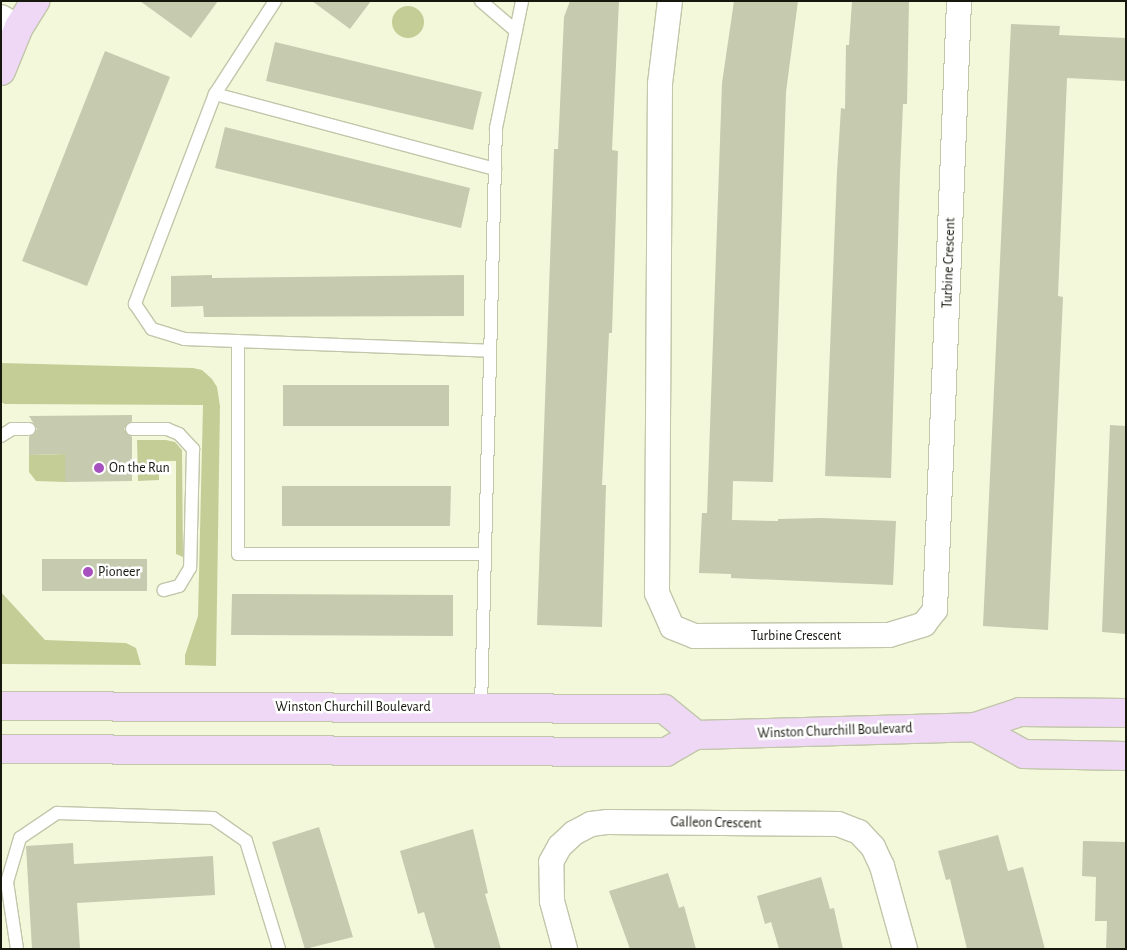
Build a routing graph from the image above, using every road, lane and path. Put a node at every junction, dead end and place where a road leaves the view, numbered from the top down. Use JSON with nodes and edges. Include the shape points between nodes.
{"nodes":[{"id":1,"x":35,"y":1,"type":"edge"},
{"id":2,"x":275,"y":1,"type":"edge"},
{"id":3,"x":481,"y":1,"type":"edge"},
{"id":4,"x":522,"y":1,"type":"edge"},
{"id":5,"x":670,"y":1,"type":"edge"},
{"id":6,"x":959,"y":1,"type":"edge"},
{"id":7,"x":10,"y":22,"type":"edge"},
{"id":8,"x":516,"y":31,"type":"junction"},
{"id":9,"x":1,"y":71,"type":"edge"},
{"id":10,"x":215,"y":94,"type":"junction"},
{"id":11,"x":495,"y":169,"type":"junction"},
{"id":12,"x":238,"y":341,"type":"junction"},
{"id":13,"x":490,"y":351,"type":"junction"},
{"id":14,"x":29,"y":429,"type":"dead end"},
{"id":15,"x":132,"y":429,"type":"dead end"},
{"id":16,"x":1,"y":436,"type":"edge"},
{"id":17,"x":485,"y":554,"type":"junction"},
{"id":18,"x":164,"y":590,"type":"dead end"},
{"id":19,"x":1,"y":706,"type":"edge"},
{"id":20,"x":481,"y":707,"type":"junction"},
{"id":21,"x":1126,"y":713,"type":"edge"},
{"id":22,"x":974,"y":727,"type":"junction"},
{"id":23,"x":696,"y":735,"type":"junction"},
{"id":24,"x":1,"y":749,"type":"edge"},
{"id":25,"x":1126,"y":756,"type":"edge"},
{"id":26,"x":17,"y":949,"type":"edge"},
{"id":27,"x":279,"y":949,"type":"edge"},
{"id":28,"x":566,"y":949,"type":"edge"},
{"id":29,"x":905,"y":949,"type":"edge"}],
"edges":[{"from":1,"to":7,"type":"main road"},
{"from":2,"to":10,"type":"lane"},
{"from":3,"to":8,"type":"lane"},
{"from":4,"to":8,"type":"lane"},
{"from":5,"to":6,"type":"street","name":"Turbine Crescent","via":[[660,84],[657,593],[672,627],[694,636],[889,635],[924,624],[935,610]]},
{"from":7,"to":9,"type":"main road"},
{"from":8,"to":11,"type":"lane","via":[[496,128]]},
{"from":10,"to":11,"type":"lane"},
{"from":10,"to":12,"type":"lane","via":[[135,304],[152,329],[184,339]]},
{"from":11,"to":13,"type":"lane"},
{"from":12,"to":13,"type":"lane"},
{"from":12,"to":17,"type":"lane","via":[[238,554]]},
{"from":13,"to":17,"type":"lane"},
{"from":14,"to":16,"type":"lane","via":[[12,429]]},
{"from":15,"to":18,"type":"lane","via":[[167,429],[180,434],[193,449],[190,568],[179,586]]},
{"from":17,"to":20,"type":"lane"},
{"from":19,"to":20,"type":"main road","name":"Winston Churchill Boulevard"},
{"from":20,"to":23,"type":"main road","name":"Winston Churchill Boulevard","via":[[664,709]]},
{"from":21,"to":22,"type":"main road","name":"Winston Churchill Boulevard","via":[[1020,712]]},
{"from":22,"to":23,"type":"main road","name":"Winston Churchill Boulevard"},
{"from":22,"to":25,"type":"main road","via":[[1024,754]]},
{"from":23,"to":24,"type":"main road","name":"Winston Churchill Boulevard","via":[[666,752]]},
{"from":26,"to":27,"type":"lane","via":[[7,882],[20,838],[57,813],[213,818],[246,842]]},
{"from":28,"to":29,"type":"street","name":"Galleon Crescent","via":[[552,901],[551,862],[560,846],[574,833],[591,824],[608,822],[838,824],[859,832],[873,847],[882,866]]}]}
